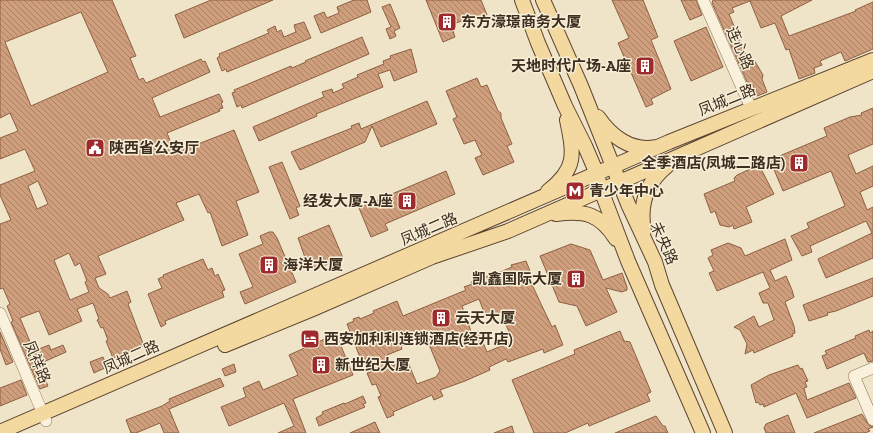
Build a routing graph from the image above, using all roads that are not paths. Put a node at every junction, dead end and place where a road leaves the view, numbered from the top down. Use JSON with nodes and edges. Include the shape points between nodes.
{"nodes":[{"id":1,"x":522,"y":0,"type":"edge"},
{"id":2,"x":543,"y":0,"type":"edge"},
{"id":3,"x":703,"y":0,"type":"edge"},
{"id":4,"x":873,"y":60,"type":"edge"},
{"id":5,"x":873,"y":71,"type":"edge"},
{"id":6,"x":589,"y":105,"type":"junction"},
{"id":7,"x":565,"y":106,"type":"junction"},
{"id":8,"x":750,"y":108,"type":"junction"},
{"id":9,"x":669,"y":142,"type":"junction"},
{"id":10,"x":692,"y":150,"type":"junction"},
{"id":11,"x":614,"y":167,"type":"junction"},
{"id":12,"x":597,"y":174,"type":"junction"},
{"id":13,"x":620,"y":182,"type":"junction"},
{"id":14,"x":601,"y":190,"type":"junction"},
{"id":15,"x":524,"y":207,"type":"junction"},
{"id":16,"x":533,"y":221,"type":"junction"},
{"id":17,"x":646,"y":239,"type":"junction"},
{"id":18,"x":628,"y":261,"type":"junction"},
{"id":19,"x":0,"y":313,"type":"edge"},
{"id":20,"x":873,"y":368,"type":"edge"},
{"id":21,"x":44,"y":418,"type":"junction"},
{"id":22,"x":873,"y":420,"type":"edge"},
{"id":23,"x":0,"y":432,"type":"edge"},
{"id":24,"x":19,"y":433,"type":"edge"},
{"id":25,"x":703,"y":433,"type":"edge"},
{"id":26,"x":725,"y":433,"type":"edge"}],
"edges":[{"from":1,"to":7,"type":"main road"},
{"from":2,"to":6,"type":"main road","name":"未央路"},
{"from":3,"to":8,"type":"street","name":"连心路"},
{"from":4,"to":8,"type":"main road","name":"凤城二路","via":[[782,98]]},
{"from":5,"to":10,"type":"main road","name":"凤城二路"},
{"from":6,"to":9,"type":"main road","via":[[608,130],[620,140],[644,148]]},
{"from":6,"to":11,"type":"main road","name":"未央路"},
{"from":7,"to":12,"type":"main road"},
{"from":7,"to":15,"type":"main road","via":[[572,162],[567,173],[557,184]]},
{"from":8,"to":9,"type":"main road","name":"凤城二路"},
{"from":9,"to":11,"type":"main road","name":"凤城二路"},
{"from":10,"to":13,"type":"main road","name":"凤城二路"},
{"from":10,"to":17,"type":"main road","via":[[658,174],[648,188],[642,211]]},
{"from":11,"to":12,"type":"main road","name":"凤城二路"},
{"from":11,"to":13,"type":"main road","name":"未央路"},
{"from":12,"to":14,"type":"main road"},
{"from":12,"to":15,"type":"main road","name":"凤城二路"},
{"from":13,"to":14,"type":"main road","name":"凤城二路"},
{"from":13,"to":17,"type":"main road","name":"未央路"},
{"from":14,"to":16,"type":"main road","name":"凤城二路"},
{"from":14,"to":18,"type":"main road"},
{"from":15,"to":21,"type":"main road","name":"凤城二路"},
{"from":16,"to":18,"type":"main road","via":[[567,212],[591,215],[609,229]]},
{"from":16,"to":21,"type":"main road","name":"凤城二路","via":[[432,257],[315,308]]},
{"from":17,"to":26,"type":"main road","name":"未央路","via":[[662,285]]},
{"from":18,"to":25,"type":"main road"},
{"from":19,"to":21,"type":"street","name":"凤祥路"},
{"from":20,"to":22,"type":"street","via":[[854,376]]},
{"from":21,"to":23,"type":"main road","name":"凤城二路"},
{"from":21,"to":24,"type":"main road","name":"凤城二路"}]}
